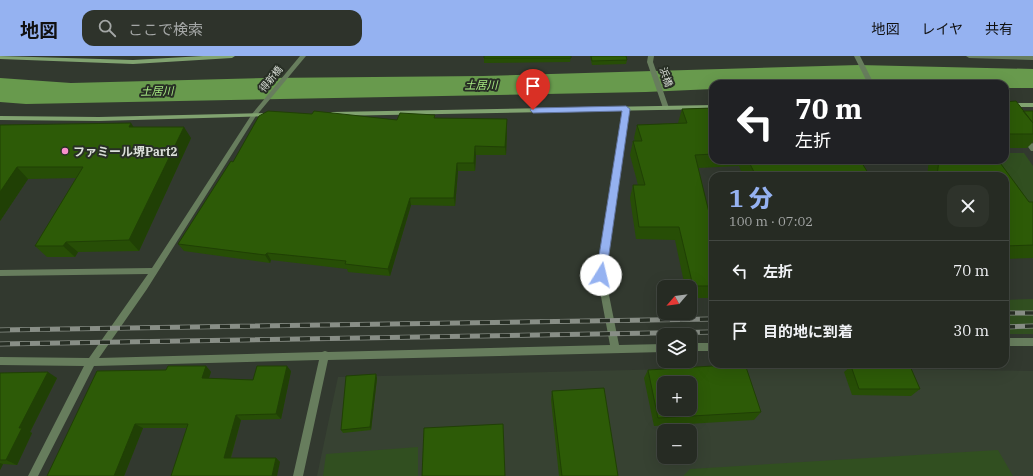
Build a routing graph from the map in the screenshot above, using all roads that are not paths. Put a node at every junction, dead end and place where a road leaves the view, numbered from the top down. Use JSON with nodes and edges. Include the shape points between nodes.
{"nodes":[{"id":1,"x":232,"y":56,"type":"edge"},
{"id":2,"x":303,"y":56,"type":"edge"},
{"id":3,"x":969,"y":56,"type":"edge"},
{"id":4,"x":0,"y":57,"type":"edge"},
{"id":5,"x":1033,"y":57,"type":"edge"},
{"id":6,"x":89,"y":58,"type":"edge"},
{"id":7,"x":858,"y":58,"type":"edge"},
{"id":8,"x":651,"y":59,"type":"edge"},
{"id":9,"x":869,"y":80,"type":"edge"},
{"id":10,"x":1009,"y":105,"type":"edge"},
{"id":11,"x":1033,"y":105,"type":"edge"},
{"id":12,"x":709,"y":107,"type":"edge"},
{"id":13,"x":666,"y":108,"type":"junction"},
{"id":14,"x":626,"y":109,"type":"junction"},
{"id":15,"x":326,"y":114,"type":"edge"},
{"id":16,"x":254,"y":115,"type":"junction"},
{"id":17,"x":278,"y":115,"type":"edge"},
{"id":18,"x":0,"y":118,"type":"edge"},
{"id":19,"x":1019,"y":131,"type":"edge"},
{"id":20,"x":1033,"y":149,"type":"edge"},
{"id":21,"x":154,"y":271,"type":"junction"},
{"id":22,"x":0,"y":273,"type":"edge"},
{"id":23,"x":1009,"y":342,"type":"edge"},
{"id":24,"x":1033,"y":342,"type":"edge"},
{"id":25,"x":697,"y":347,"type":"edge"},
{"id":26,"x":709,"y":347,"type":"edge"},
{"id":27,"x":615,"y":348,"type":"junction"},
{"id":28,"x":657,"y":348,"type":"edge"},
{"id":29,"x":325,"y":355,"type":"junction"},
{"id":30,"x":0,"y":361,"type":"edge"},
{"id":31,"x":91,"y":362,"type":"junction"},
{"id":32,"x":34,"y":476,"type":"edge"},
{"id":33,"x":298,"y":476,"type":"edge"}],
"edges":[{"from":1,"to":6,"type":"street","via":[[133,62]]},
{"from":2,"to":16,"type":"street","name":"得新橋"},
{"from":3,"to":5,"type":"street"},
{"from":4,"to":6,"type":"street"},
{"from":7,"to":9,"type":"street"},
{"from":8,"to":13,"type":"street","name":"浜橋"},
{"from":10,"to":11,"type":"street"},
{"from":12,"to":13,"type":"street"},
{"from":13,"to":14,"type":"street"},
{"from":14,"to":15,"type":"street"},
{"from":14,"to":27,"type":"street","via":[[601,275]]},
{"from":16,"to":17,"type":"street"},
{"from":16,"to":18,"type":"street","via":[[99,120]]},
{"from":16,"to":21,"type":"street","name":"得新橋"},
{"from":19,"to":20,"type":"street"},
{"from":21,"to":22,"type":"street"},
{"from":21,"to":31,"type":"street","name":"得新橋"},
{"from":23,"to":24,"type":"street"},
{"from":25,"to":26,"type":"street"},
{"from":27,"to":28,"type":"street"},
{"from":27,"to":29,"type":"street"},
{"from":29,"to":31,"type":"street"},
{"from":29,"to":33,"type":"street"},
{"from":30,"to":31,"type":"street"},
{"from":31,"to":32,"type":"street","name":"得新橋"}]}
